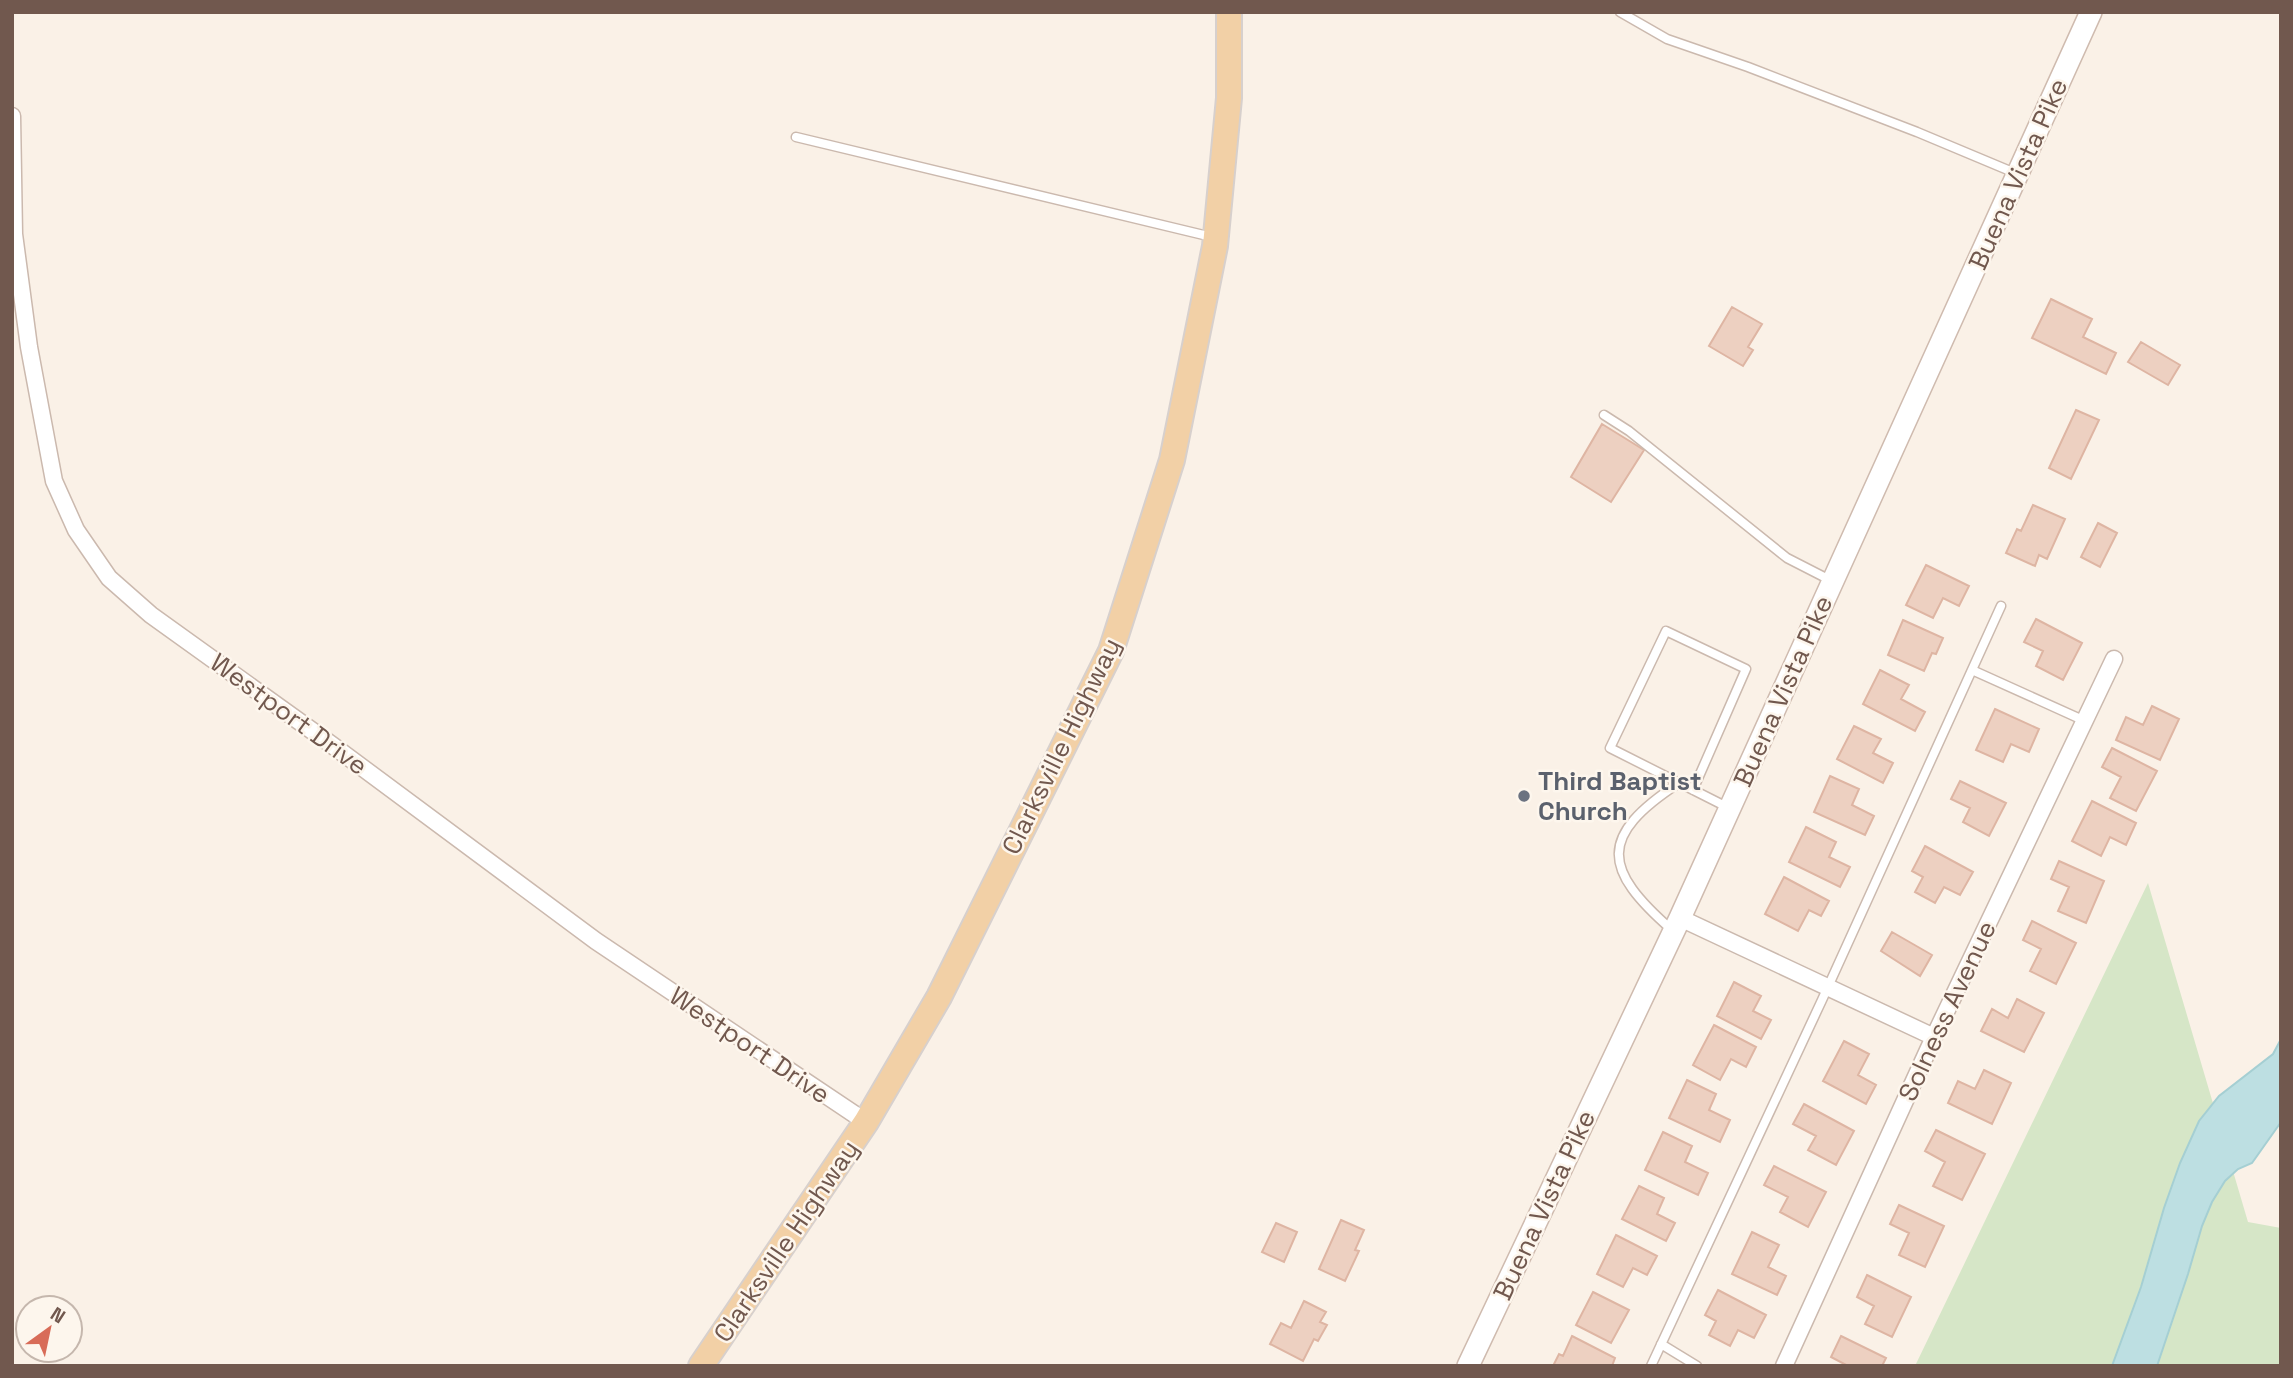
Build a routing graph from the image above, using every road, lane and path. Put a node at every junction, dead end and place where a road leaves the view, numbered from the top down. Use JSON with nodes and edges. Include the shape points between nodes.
{"nodes":[{"id":1,"x":1229,"y":12,"type":"edge"},
{"id":2,"x":1620,"y":12,"type":"edge"},
{"id":3,"x":2091,"y":12,"type":"edge"},
{"id":4,"x":12,"y":116,"type":"edge"},
{"id":5,"x":796,"y":137,"type":"dead end"},
{"id":6,"x":2018,"y":174,"type":"junction"},
{"id":7,"x":1215,"y":237,"type":"junction"},
{"id":8,"x":1604,"y":415,"type":"dead end"},
{"id":9,"x":1833,"y":582,"type":"junction"},
{"id":10,"x":2001,"y":606,"type":"dead end"},
{"id":11,"x":2114,"y":659,"type":"dead end"},
{"id":12,"x":1972,"y":670,"type":"junction"},
{"id":13,"x":2085,"y":721,"type":"junction"},
{"id":14,"x":1679,"y":783,"type":"junction"},
{"id":15,"x":1693,"y":790,"type":"junction"},
{"id":16,"x":1730,"y":808,"type":"junction"},
{"id":17,"x":1677,"y":925,"type":"junction"},
{"id":18,"x":1827,"y":987,"type":"junction"},
{"id":19,"x":1934,"y":1037,"type":"junction"},
{"id":20,"x":866,"y":1122,"type":"junction"},
{"id":21,"x":1661,"y":1344,"type":"junction"},
{"id":22,"x":701,"y":1366,"type":"edge"},
{"id":23,"x":1468,"y":1366,"type":"edge"},
{"id":24,"x":1651,"y":1366,"type":"edge"},
{"id":25,"x":1697,"y":1366,"type":"edge"},
{"id":26,"x":1784,"y":1366,"type":"edge"}],
"edges":[{"from":1,"to":7,"type":"main road","name":"Clarksville Highway","via":[[1229,98]]},
{"from":2,"to":6,"type":"lane","via":[[1667,39]]},
{"from":3,"to":6,"type":"main road","name":"Buena Vista Pike"},
{"from":4,"to":20,"type":"street","name":"Westport Drive","via":[[14,234],[54,481],[76,530],[109,578],[151,615],[596,941]]},
{"from":5,"to":7,"type":"lane"},
{"from":6,"to":9,"type":"main road","name":"Buena Vista Pike"},
{"from":7,"to":20,"type":"main road","name":"Clarksville Highway","via":[[1172,460],[1111,651],[939,997]]},
{"from":8,"to":9,"type":"lane","via":[[1787,558]]},
{"from":9,"to":16,"type":"main road","name":"Buena Vista Pike"},
{"from":10,"to":12,"type":"lane"},
{"from":11,"to":13,"type":"street","name":"Solness Avenue"},
{"from":12,"to":13,"type":"lane"},
{"from":12,"to":18,"type":"lane"},
{"from":13,"to":19,"type":"street","name":"Solness Avenue"},
{"from":14,"to":15,"type":"lane"},
{"from":14,"to":15,"type":"lane","via":[[1610,748],[1666,631],[1746,669]]},
{"from":14,"to":17,"type":"lane","via":[[1628,824],[1619,851],[1629,886],[1648,909]]},
{"from":15,"to":16,"type":"lane"},
{"from":16,"to":17,"type":"main road","name":"Buena Vista Pike"},
{"from":17,"to":18,"type":"street"},
{"from":17,"to":23,"type":"main road","name":"Buena Vista Pike"},
{"from":18,"to":19,"type":"street"},
{"from":18,"to":21,"type":"lane"},
{"from":19,"to":26,"type":"street","name":"Solness Avenue"},
{"from":20,"to":22,"type":"main road","name":"Clarksville Highway"},
{"from":21,"to":24,"type":"lane"},
{"from":21,"to":25,"type":"lane"}]}
